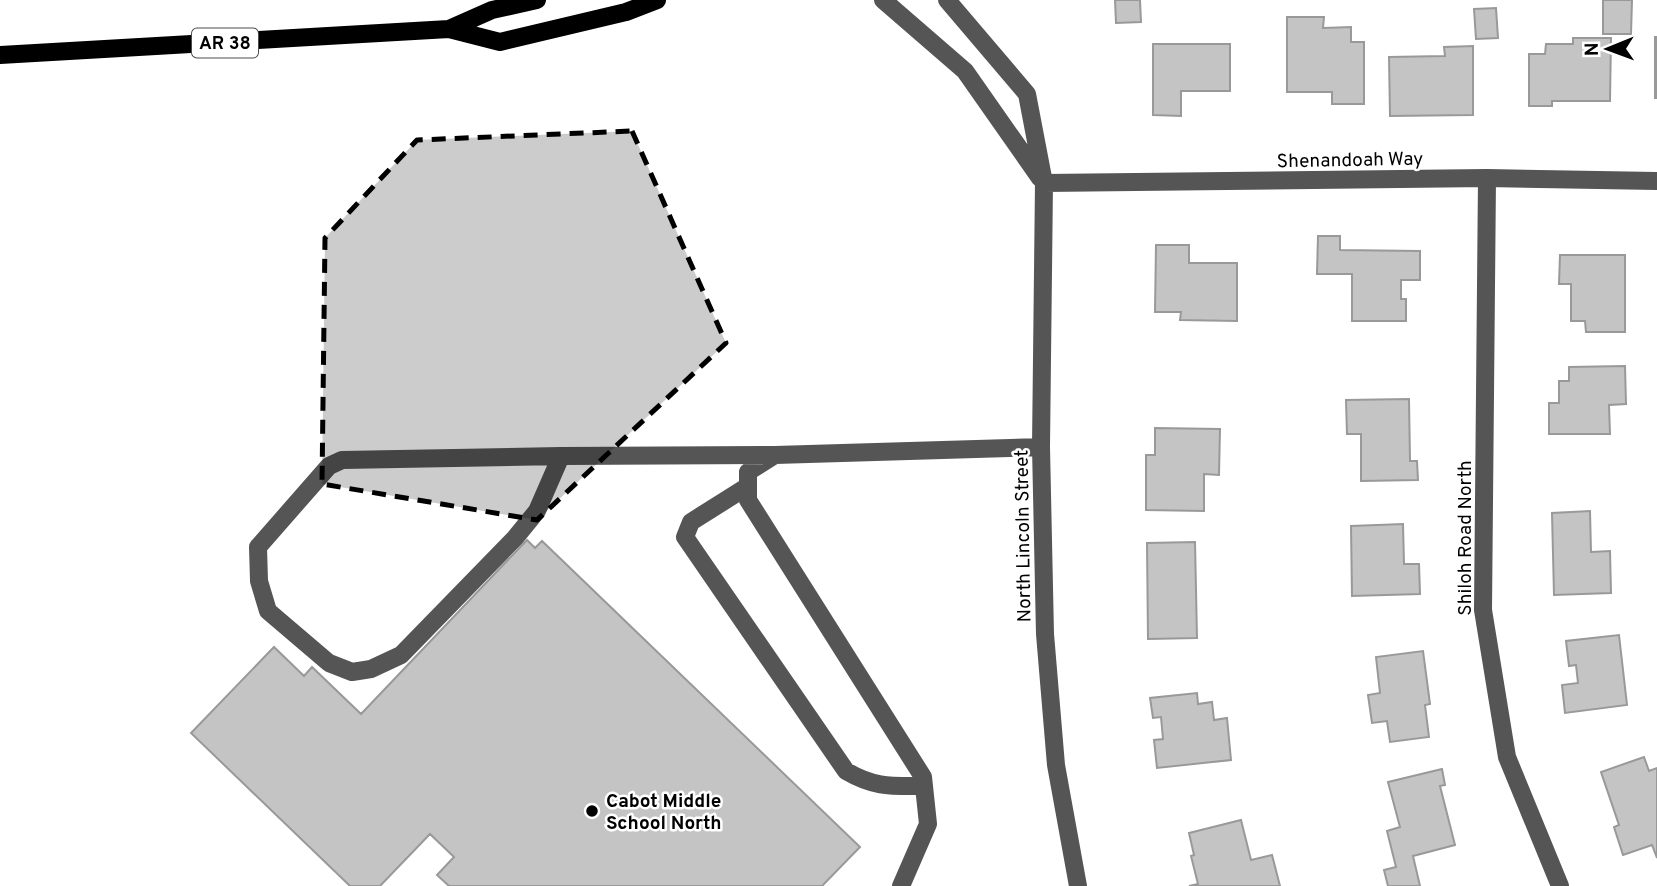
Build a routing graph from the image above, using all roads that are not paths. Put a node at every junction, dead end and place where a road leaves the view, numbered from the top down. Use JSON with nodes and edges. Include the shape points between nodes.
{"nodes":[{"id":1,"x":537,"y":0,"type":"edge"},
{"id":2,"x":657,"y":0,"type":"edge"},
{"id":3,"x":883,"y":0,"type":"edge"},
{"id":4,"x":951,"y":2,"type":"edge"},
{"id":5,"x":449,"y":29,"type":"junction"},
{"id":6,"x":0,"y":55,"type":"edge"},
{"id":7,"x":1487,"y":178,"type":"junction"},
{"id":8,"x":1657,"y":181,"type":"edge"},
{"id":9,"x":1044,"y":183,"type":"junction"},
{"id":10,"x":1041,"y":447,"type":"junction"},
{"id":11,"x":775,"y":455,"type":"junction"},
{"id":12,"x":561,"y":456,"type":"junction"},
{"id":13,"x":748,"y":486,"type":"junction"},
{"id":14,"x":924,"y":786,"type":"junction"},
{"id":15,"x":901,"y":886,"type":"edge"},
{"id":16,"x":1079,"y":886,"type":"edge"},
{"id":17,"x":1560,"y":886,"type":"edge"}],
"edges":[{"from":1,"to":5,"type":"main road","number":"AR 38","via":[[492,10]]},
{"from":2,"to":5,"type":"main road","number":"AR 38","via":[[626,12],[500,42]]},
{"from":3,"to":9,"type":"street","via":[[965,71]]},
{"from":4,"to":9,"type":"street","name":"North Lincoln Street","via":[[1027,94]]},
{"from":5,"to":6,"type":"main road","number":"AR 38"},
{"from":7,"to":8,"type":"street","name":"Shenandoah Way"},
{"from":7,"to":9,"type":"street","name":"Shenandoah Way"},
{"from":7,"to":17,"type":"street","name":"Shiloh Road North","via":[[1483,610],[1507,757]]},
{"from":9,"to":10,"type":"street","name":"North Lincoln Street"},
{"from":10,"to":11,"type":"street"},
{"from":10,"to":16,"type":"street","name":"North Lincoln Street","via":[[1049,686],[1056,765]]},
{"from":11,"to":12,"type":"street"},
{"from":11,"to":13,"type":"street","via":[[748,472]]},
{"from":12,"to":12,"type":"street","via":[[342,460],[329,466],[258,547],[259,581],[268,611],[329,663],[352,672],[401,655],[537,511]]},
{"from":13,"to":14,"type":"street","via":[[748,500],[923,777]]},
{"from":13,"to":14,"type":"street","via":[[691,522],[685,537],[846,771],[865,782]]},
{"from":14,"to":15,"type":"street","via":[[928,824]]}]}
